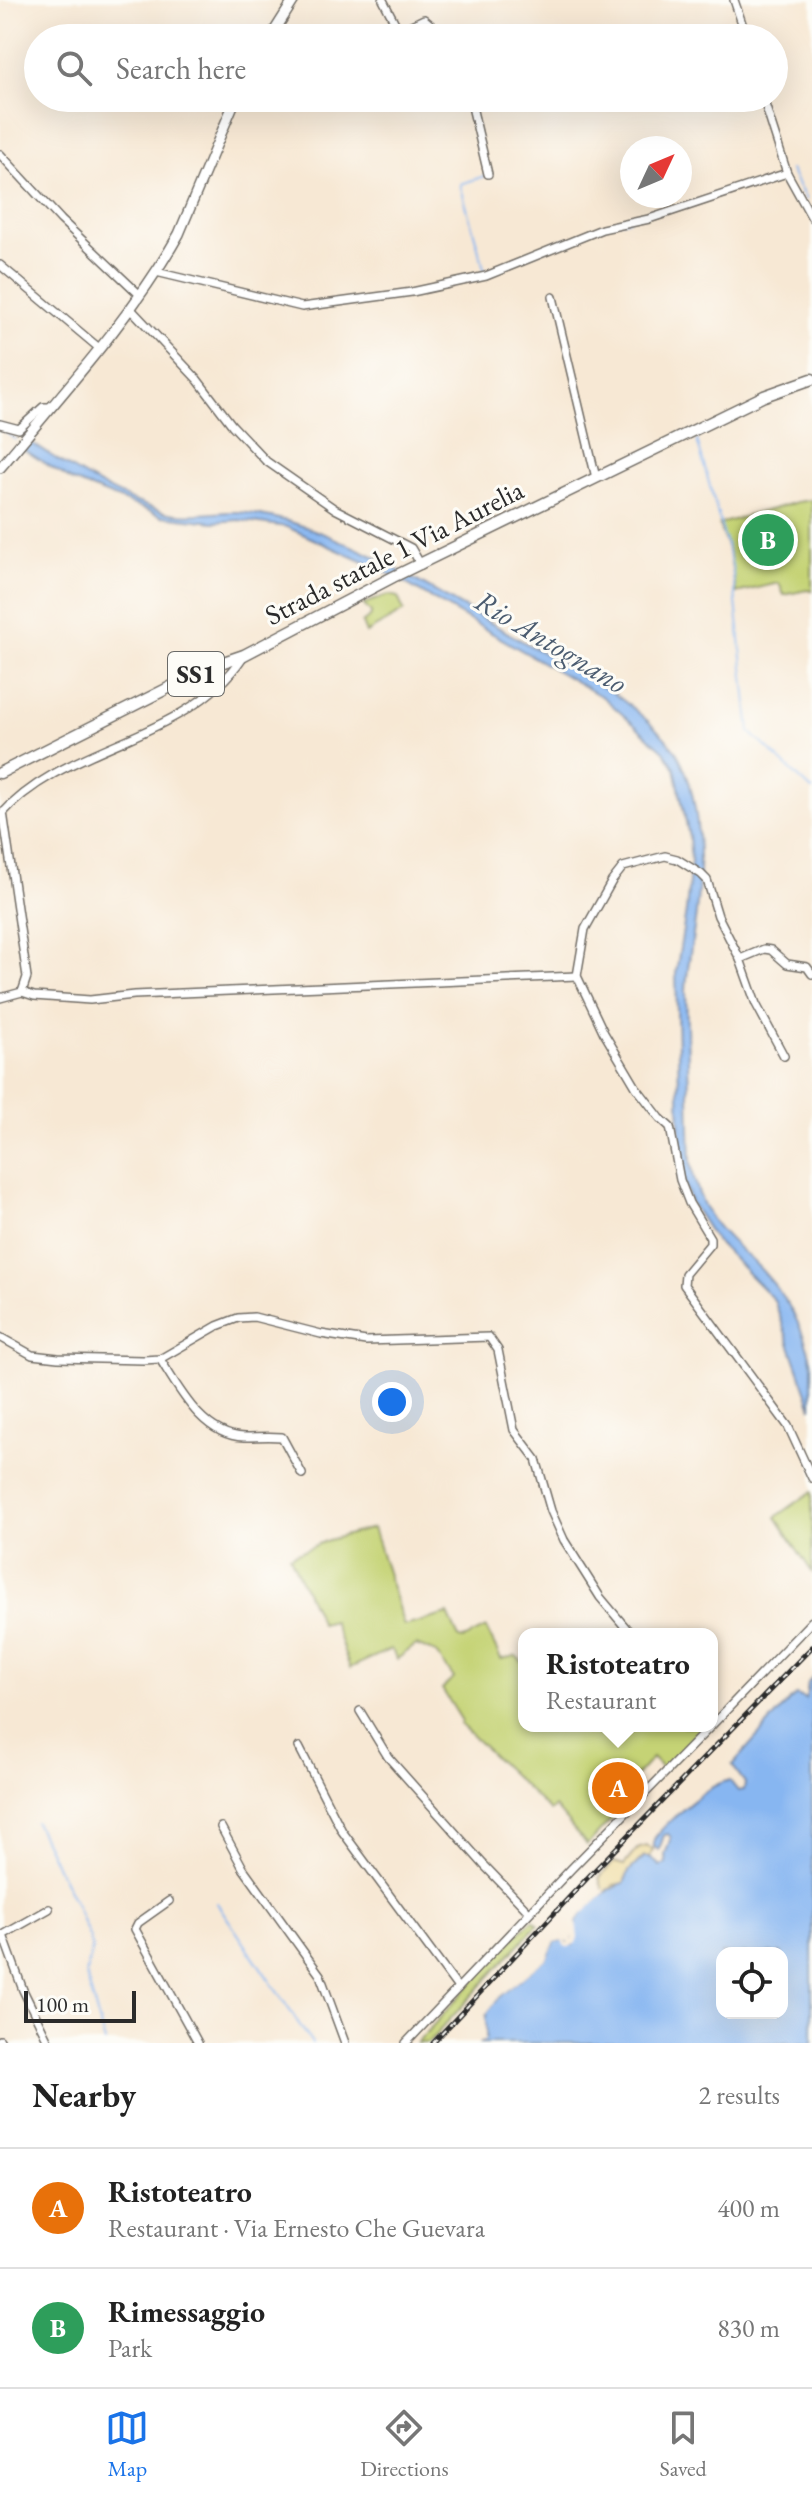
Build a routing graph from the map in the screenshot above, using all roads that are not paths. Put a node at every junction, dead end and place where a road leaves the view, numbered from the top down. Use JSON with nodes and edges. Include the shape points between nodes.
{"nodes":[{"id":1,"x":294,"y":0,"type":"edge"},
{"id":2,"x":383,"y":0,"type":"edge"},
{"id":3,"x":746,"y":0,"type":"edge"},
{"id":4,"x":735,"y":2,"type":"edge"},
{"id":5,"x":279,"y":24,"type":"edge"},
{"id":6,"x":395,"y":24,"type":"edge"},
{"id":7,"x":742,"y":24,"type":"edge"},
{"id":8,"x":230,"y":112,"type":"edge"},
{"id":9,"x":473,"y":112,"type":"edge"},
{"id":10,"x":767,"y":112,"type":"edge"},
{"id":11,"x":0,"y":154,"type":"edge"},
{"id":12,"x":787,"y":173,"type":"junction"},
{"id":13,"x":488,"y":174,"type":"dead end"},
{"id":14,"x":812,"y":218,"type":"edge"},
{"id":15,"x":0,"y":265,"type":"edge"},
{"id":16,"x":156,"y":272,"type":"junction"},
{"id":17,"x":140,"y":295,"type":"junction"},
{"id":18,"x":553,"y":297,"type":"dead end"},
{"id":19,"x":130,"y":308,"type":"junction"},
{"id":20,"x":99,"y":348,"type":"junction"},
{"id":21,"x":812,"y":379,"type":"edge"},
{"id":22,"x":51,"y":407,"type":"junction"},
{"id":23,"x":0,"y":424,"type":"edge"},
{"id":24,"x":0,"y":468,"type":"edge"},
{"id":25,"x":596,"y":478,"type":"junction"},
{"id":26,"x":418,"y":565,"type":"junction"},
{"id":27,"x":244,"y":655,"type":"junction"},
{"id":28,"x":0,"y":773,"type":"edge"},
{"id":29,"x":2,"y":814,"type":"edge"},
{"id":30,"x":740,"y":959,"type":"junction"},
{"id":31,"x":812,"y":974,"type":"edge"},
{"id":32,"x":577,"y":976,"type":"junction"},
{"id":33,"x":22,"y":992,"type":"junction"},
{"id":34,"x":0,"y":998,"type":"edge"},
{"id":35,"x":784,"y":1056,"type":"dead end"},
{"id":36,"x":0,"y":1337,"type":"edge"},
{"id":37,"x":160,"y":1359,"type":"junction"},
{"id":38,"x":302,"y":1474,"type":"dead end"},
{"id":39,"x":812,"y":1478,"type":"edge"},
{"id":40,"x":812,"y":1621,"type":"edge"},
{"id":41,"x":626,"y":1628,"type":"edge"},
{"id":42,"x":360,"y":1711,"type":"dead end"},
{"id":43,"x":718,"y":1717,"type":"edge"},
{"id":44,"x":703,"y":1732,"type":"edge"},
{"id":45,"x":299,"y":1747,"type":"dead end"},
{"id":46,"x":221,"y":1827,"type":"dead end"},
{"id":47,"x":169,"y":1901,"type":"dead end"},
{"id":48,"x":49,"y":1909,"type":"dead end"},
{"id":49,"x":529,"y":1912,"type":"junction"},
{"id":50,"x":458,"y":1988,"type":"junction"},
{"id":51,"x":49,"y":2043,"type":"edge"},
{"id":52,"x":198,"y":2043,"type":"edge"},
{"id":53,"x":345,"y":2043,"type":"edge"},
{"id":54,"x":406,"y":2043,"type":"edge"}],
"edges":[{"from":1,"to":5,"type":"street"},
{"from":2,"to":6,"type":"street"},
{"from":3,"to":4,"type":"street"},
{"from":4,"to":7,"type":"street"},
{"from":8,"to":16,"type":"street","via":[[179,234]]},
{"from":9,"to":13,"type":"street"},
{"from":10,"to":12,"type":"street"},
{"from":11,"to":17,"type":"street"},
{"from":12,"to":14,"type":"street"},
{"from":12,"to":16,"type":"street","via":[[663,215],[602,229],[486,276],[412,292],[302,307]]},
{"from":15,"to":20,"type":"street"},
{"from":16,"to":17,"type":"street"},
{"from":17,"to":19,"type":"street"},
{"from":18,"to":25,"type":"street"},
{"from":19,"to":20,"type":"street"},
{"from":19,"to":26,"type":"street","via":[[266,461],[335,509],[411,548]]},
{"from":20,"to":22,"type":"street"},
{"from":21,"to":25,"type":"main road","name":"Strada statale 1 Via Aurelia","number":"SS1","via":[[764,396]]},
{"from":22,"to":23,"type":"street","via":[[43,407],[19,429]]},
{"from":22,"to":24,"type":"street"},
{"from":25,"to":26,"type":"main road","name":"Strada statale 1 Via Aurelia","number":"SS1"},
{"from":26,"to":27,"type":"main road","name":"Strada statale 1 Via Aurelia","number":"SS1"},
{"from":27,"to":28,"type":"main road","name":"Strada statale 1 Via Aurelia","number":"SS1","via":[[212,666]]},
{"from":27,"to":29,"type":"street","via":[[209,693],[175,717],[53,774]]},
{"from":29,"to":33,"type":"street","via":[[27,977]]},
{"from":30,"to":31,"type":"street","via":[[771,950]]},
{"from":30,"to":32,"type":"street","via":[[707,880],[665,856],[623,867],[585,929]]},
{"from":30,"to":35,"type":"street","via":[[756,1004]]},
{"from":32,"to":33,"type":"street","via":[[90,1000]]},
{"from":32,"to":39,"type":"street","via":[[636,1087],[670,1127],[680,1180],[710,1238],[685,1274],[684,1285],[788,1426]]},
{"from":33,"to":34,"type":"street"},
{"from":36,"to":37,"type":"street","via":[[43,1357]]},
{"from":37,"to":38,"type":"street","via":[[205,1421],[245,1437],[282,1437]]},
{"from":37,"to":41,"type":"street","via":[[238,1318],[366,1341],[489,1337],[498,1350],[514,1430],[534,1453],[564,1540]]},
{"from":40,"to":43,"type":"street"},
{"from":42,"to":49,"type":"street","via":[[388,1757]]},
{"from":44,"to":49,"type":"street"},
{"from":45,"to":50,"type":"street","via":[[332,1816]]},
{"from":46,"to":53,"type":"street","via":[[243,1868],[320,1975]]},
{"from":47,"to":52,"type":"street","via":[[135,1929]]},
{"from":48,"to":51,"type":"street","via":[[3,1935]]},
{"from":49,"to":50,"type":"street"},
{"from":50,"to":54,"type":"street"}]}
